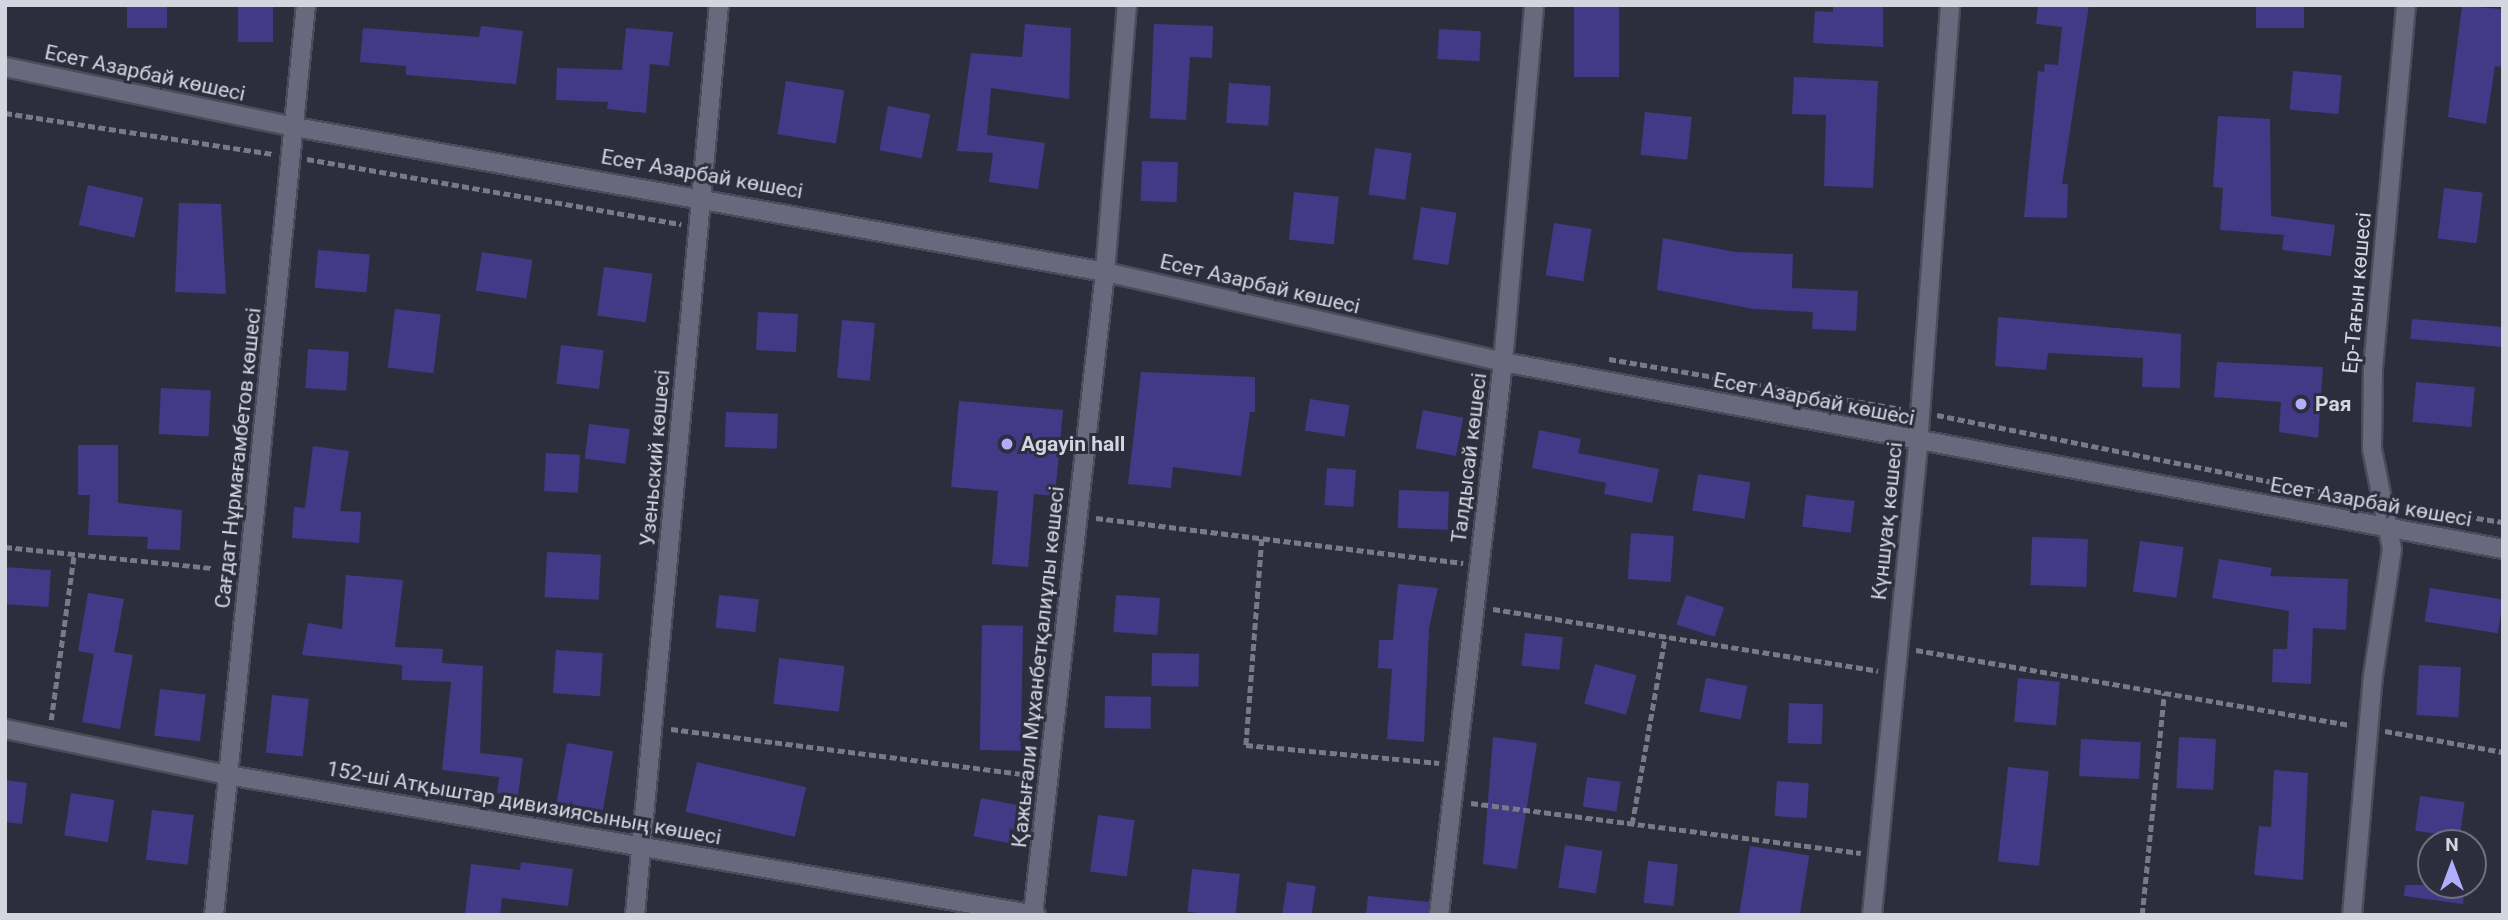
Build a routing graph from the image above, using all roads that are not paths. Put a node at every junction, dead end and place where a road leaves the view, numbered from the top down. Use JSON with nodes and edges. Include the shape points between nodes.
{"nodes":[{"id":1,"x":306,"y":5,"type":"edge"},
{"id":2,"x":719,"y":5,"type":"edge"},
{"id":3,"x":1127,"y":5,"type":"edge"},
{"id":4,"x":1534,"y":5,"type":"edge"},
{"id":5,"x":1950,"y":5,"type":"edge"},
{"id":6,"x":2406,"y":5,"type":"edge"},
{"id":7,"x":5,"y":68,"type":"edge"},
{"id":8,"x":295,"y":127,"type":"junction"},
{"id":9,"x":703,"y":196,"type":"junction"},
{"id":10,"x":1105,"y":272,"type":"junction"},
{"id":11,"x":1503,"y":362,"type":"junction"},
{"id":12,"x":1918,"y":443,"type":"junction"},
{"id":13,"x":2392,"y":530,"type":"junction"},
{"id":14,"x":2503,"y":549,"type":"edge"},
{"id":15,"x":5,"y":729,"type":"edge"},
{"id":16,"x":228,"y":775,"type":"junction"},
{"id":17,"x":641,"y":848,"type":"junction"},
{"id":18,"x":214,"y":915,"type":"edge"},
{"id":19,"x":635,"y":915,"type":"edge"},
{"id":20,"x":1034,"y":915,"type":"edge"},
{"id":21,"x":1439,"y":915,"type":"edge"},
{"id":22,"x":1872,"y":915,"type":"edge"},
{"id":23,"x":2352,"y":915,"type":"edge"}],
"edges":[{"from":1,"to":8,"type":"street","name":"Сағдат Нұрмағамбетов көшесі"},
{"from":2,"to":9,"type":"street","name":"Узеньский көшесі"},
{"from":3,"to":10,"type":"street","name":"Қажығали Мұханбетқалиұлы көшесі"},
{"from":4,"to":11,"type":"street","name":"Талдысай көшесі"},
{"from":5,"to":12,"type":"street","name":"Күншуақ көшесі"},
{"from":6,"to":13,"type":"street","name":"Ер-Тағын көшесі","via":[[2373,368],[2372,449],[2381,503]]},
{"from":7,"to":8,"type":"street","name":"Есет Азарбай көшесі"},
{"from":8,"to":9,"type":"street","name":"Есет Азарбай көшесі"},
{"from":8,"to":16,"type":"street","name":"Сағдат Нұрмағамбетов көшесі"},
{"from":9,"to":10,"type":"street","name":"Есет Азарбай көшесі"},
{"from":9,"to":17,"type":"street","name":"Узеньский көшесі"},
{"from":10,"to":11,"type":"street","name":"Есет Азарбай көшесі"},
{"from":10,"to":20,"type":"street","name":"Қажығали Мұханбетқалиұлы көшесі"},
{"from":11,"to":12,"type":"street","name":"Есет Азарбай көшесі"},
{"from":11,"to":21,"type":"street","name":"Талдысай көшесі"},
{"from":12,"to":13,"type":"street","name":"Есет Азарбай көшесі"},
{"from":12,"to":22,"type":"street","name":"Күншуақ көшесі"},
{"from":13,"to":14,"type":"street","name":"Есет Азарбай көшесі"},
{"from":13,"to":23,"type":"street","name":"Ер-Тағын көшесі"},
{"from":15,"to":16,"type":"street","name":"152-ші Атқыштар дивизиясының көшесі"},
{"from":16,"to":17,"type":"street","name":"152-ші Атқыштар дивизиясының көшесі"},
{"from":16,"to":18,"type":"street","name":"Сағдат Нұрмағамбетов көшесі"},
{"from":17,"to":19,"type":"street","name":"Узеньский көшесі"},
{"from":17,"to":20,"type":"street","name":"152-ші Атқыштар дивизиясының көшесі"}]}
